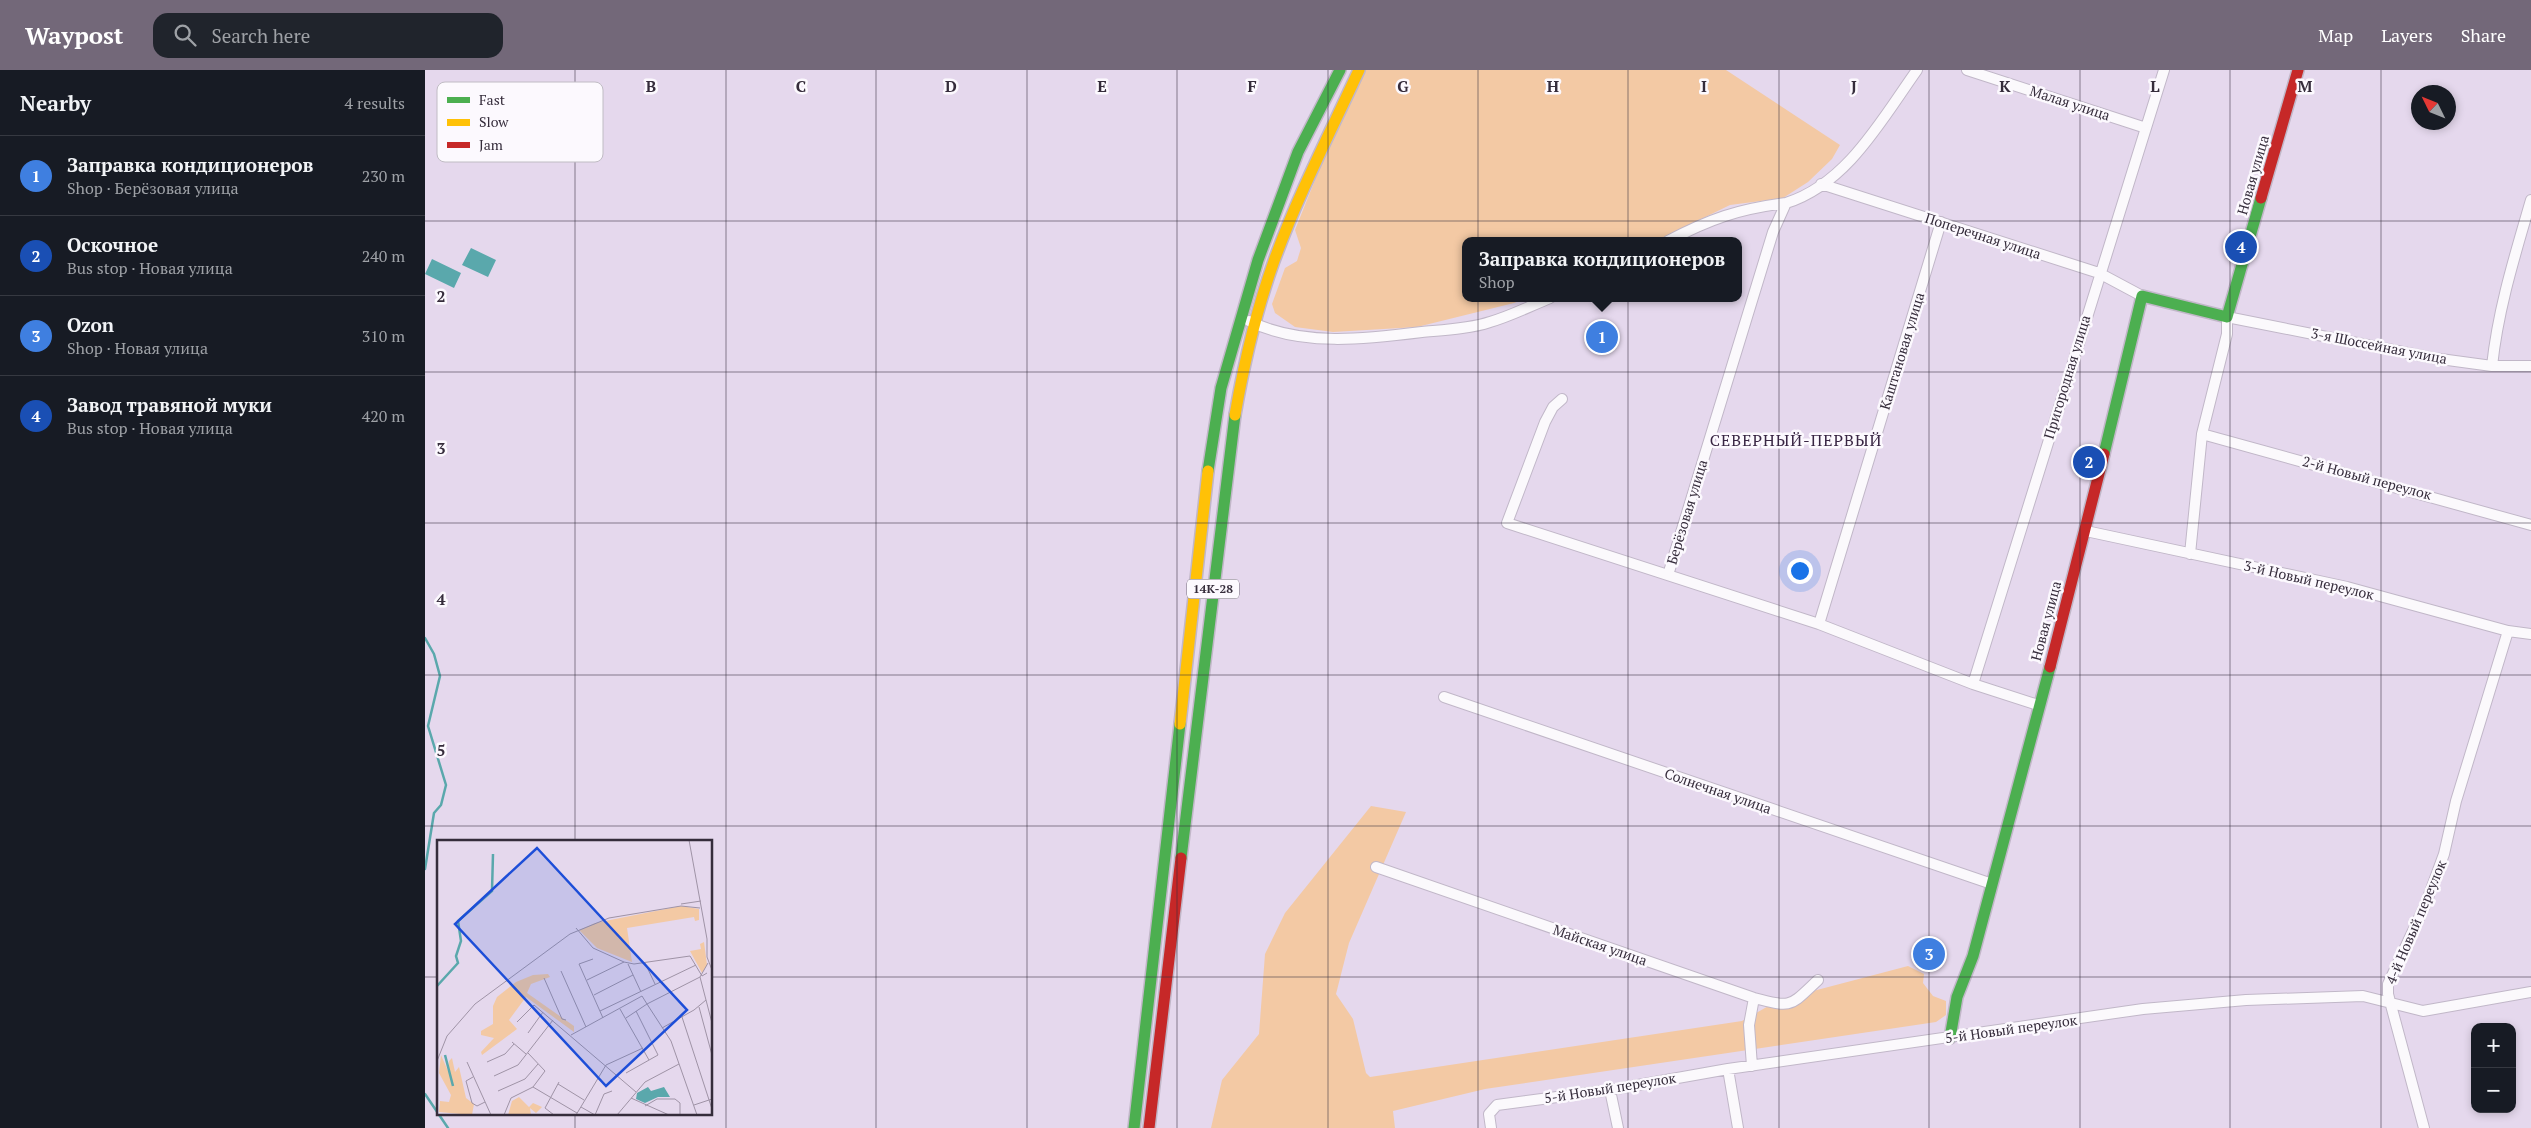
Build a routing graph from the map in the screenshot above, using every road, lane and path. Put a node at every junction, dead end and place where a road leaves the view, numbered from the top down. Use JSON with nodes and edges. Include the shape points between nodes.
{"nodes":[{"id":1,"x":1341,"y":70,"type":"edge"},
{"id":2,"x":1359,"y":70,"type":"edge"},
{"id":3,"x":1917,"y":70,"type":"edge"},
{"id":4,"x":1967,"y":70,"type":"edge"},
{"id":5,"x":2164,"y":70,"type":"edge"},
{"id":6,"x":2298,"y":70,"type":"edge"},
{"id":7,"x":2146,"y":128,"type":"junction"},
{"id":8,"x":1821,"y":184,"type":"junction"},
{"id":9,"x":2531,"y":200,"type":"edge"},
{"id":10,"x":1785,"y":203,"type":"junction"},
{"id":11,"x":1941,"y":222,"type":"junction"},
{"id":12,"x":1676,"y":237,"type":"edge"},
{"id":13,"x":2099,"y":273,"type":"junction"},
{"id":14,"x":2142,"y":296,"type":"junction"},
{"id":15,"x":1541,"y":302,"type":"edge"},
{"id":16,"x":1240,"y":316,"type":"junction"},
{"id":17,"x":2227,"y":317,"type":"junction"},
{"id":18,"x":1256,"y":324,"type":"junction"},
{"id":19,"x":2492,"y":366,"type":"junction"},
{"id":20,"x":2531,"y":366,"type":"edge"},
{"id":21,"x":1561,"y":399,"type":"dead end"},
{"id":22,"x":2202,"y":434,"type":"junction"},
{"id":23,"x":2531,"y":524,"type":"edge"},
{"id":24,"x":2085,"y":531,"type":"junction"},
{"id":25,"x":2190,"y":554,"type":"junction"},
{"id":26,"x":1668,"y":575,"type":"junction"},
{"id":27,"x":1819,"y":624,"type":"junction"},
{"id":28,"x":2508,"y":631,"type":"junction"},
{"id":29,"x":2531,"y":634,"type":"edge"},
{"id":30,"x":1973,"y":684,"type":"junction"},
{"id":31,"x":1444,"y":697,"type":"dead end"},
{"id":32,"x":2039,"y":705,"type":"junction"},
{"id":33,"x":1377,"y":867,"type":"dead end"},
{"id":34,"x":1992,"y":884,"type":"junction"},
{"id":35,"x":1818,"y":980,"type":"dead end"},
{"id":36,"x":2531,"y":992,"type":"edge"},
{"id":37,"x":1754,"y":998,"type":"junction"},
{"id":38,"x":2391,"y":1004,"type":"junction"},
{"id":39,"x":1950,"y":1038,"type":"junction"},
{"id":40,"x":1752,"y":1066,"type":"junction"},
{"id":41,"x":1728,"y":1069,"type":"junction"},
{"id":42,"x":1611,"y":1090,"type":"junction"},
{"id":43,"x":1134,"y":1128,"type":"edge"},
{"id":44,"x":1149,"y":1128,"type":"edge"},
{"id":45,"x":1491,"y":1128,"type":"edge"},
{"id":46,"x":1617,"y":1128,"type":"edge"},
{"id":47,"x":1738,"y":1128,"type":"edge"},
{"id":48,"x":2424,"y":1128,"type":"edge"}],
"edges":[{"from":1,"to":16,"type":"main road","number":"14К-28","via":[[1298,152],[1257,260]]},
{"from":2,"to":18,"type":"main road","number":"14К-28","via":[[1282,241]]},
{"from":3,"to":8,"type":"street","via":[[1864,145]]},
{"from":4,"to":7,"type":"street","name":"Малая улица"},
{"from":5,"to":7,"type":"street","name":"Пригородная улица"},
{"from":6,"to":17,"type":"main road","name":"Новая улица"},
{"from":7,"to":13,"type":"street","name":"Пригородная улица"},
{"from":8,"to":10,"type":"street","via":[[1802,198]]},
{"from":8,"to":11,"type":"street","name":"Поперечная улица"},
{"from":9,"to":19,"type":"street","via":[[2504,294]]},
{"from":10,"to":12,"type":"street","via":[[1732,212]]},
{"from":10,"to":26,"type":"street","name":"Берёзовая улица","via":[[1773,232]]},
{"from":11,"to":13,"type":"street","name":"Поперечная улица"},
{"from":11,"to":27,"type":"street","name":"Каштановая улица"},
{"from":13,"to":14,"type":"street","name":"Поперечная улица"},
{"from":13,"to":30,"type":"street","name":"Пригородная улица"},
{"from":14,"to":17,"type":"main road"},
{"from":14,"to":24,"type":"main road","name":"Новая улица"},
{"from":15,"to":18,"type":"street","via":[[1490,322],[1400,335],[1345,339],[1303,337]]},
{"from":16,"to":18,"type":"street"},
{"from":16,"to":43,"type":"main road","number":"14К-28","via":[[1213,430]]},
{"from":17,"to":19,"type":"street","name":"3-я Шоссейная улица","via":[[2433,358]]},
{"from":17,"to":22,"type":"street","name":"Новая улица","via":[[2227,334]]},
{"from":18,"to":44,"type":"main road","number":"14К-28","via":[[1238,392],[1232,430]]},
{"from":19,"to":20,"type":"street","name":"3-я Шоссейная улица"},
{"from":21,"to":26,"type":"street","via":[[1545,422],[1507,523]]},
{"from":22,"to":23,"type":"street","name":"2-й Новый переулок"},
{"from":22,"to":25,"type":"street","name":"Новая улица"},
{"from":24,"to":25,"type":"street","name":"3-й Новый переулок"},
{"from":24,"to":32,"type":"main road","name":"Новая улица"},
{"from":25,"to":28,"type":"street","name":"3-й Новый переулок","via":[[2347,587]]},
{"from":26,"to":27,"type":"street"},
{"from":27,"to":30,"type":"street"},
{"from":28,"to":29,"type":"street","name":"3-й Новый переулок"},
{"from":28,"to":38,"type":"street","name":"4-й Новый переулок","via":[[2456,801],[2444,854],[2426,903],[2388,984]]},
{"from":30,"to":32,"type":"street"},
{"from":31,"to":34,"type":"street","name":"Солнечная улица"},
{"from":32,"to":34,"type":"main road","name":"Новая улица"},
{"from":33,"to":37,"type":"street","name":"Майская улица"},
{"from":34,"to":39,"type":"main road","name":"Новая улица","via":[[1973,956],[1957,996]]},
{"from":35,"to":37,"type":"street","name":"Майская улица","via":[[1793,1004],[1783,1006]]},
{"from":36,"to":38,"type":"street","name":"5-й Новый переулок","via":[[2423,1010]]},
{"from":37,"to":40,"type":"street","via":[[1749,1025]]},
{"from":38,"to":39,"type":"street","name":"5-й Новый переулок","via":[[2363,996],[2246,1000],[2143,1010]]},
{"from":38,"to":48,"type":"street","name":"4-й Новый переулок"},
{"from":39,"to":40,"type":"street","name":"5-й Новый переулок"},
{"from":40,"to":41,"type":"street","name":"5-й Новый переулок"},
{"from":41,"to":42,"type":"street","name":"5-й Новый переулок"},
{"from":41,"to":47,"type":"street"},
{"from":42,"to":45,"type":"street","name":"5-й Новый переулок","via":[[1497,1104],[1489,1114]]},
{"from":42,"to":46,"type":"street"}]}
